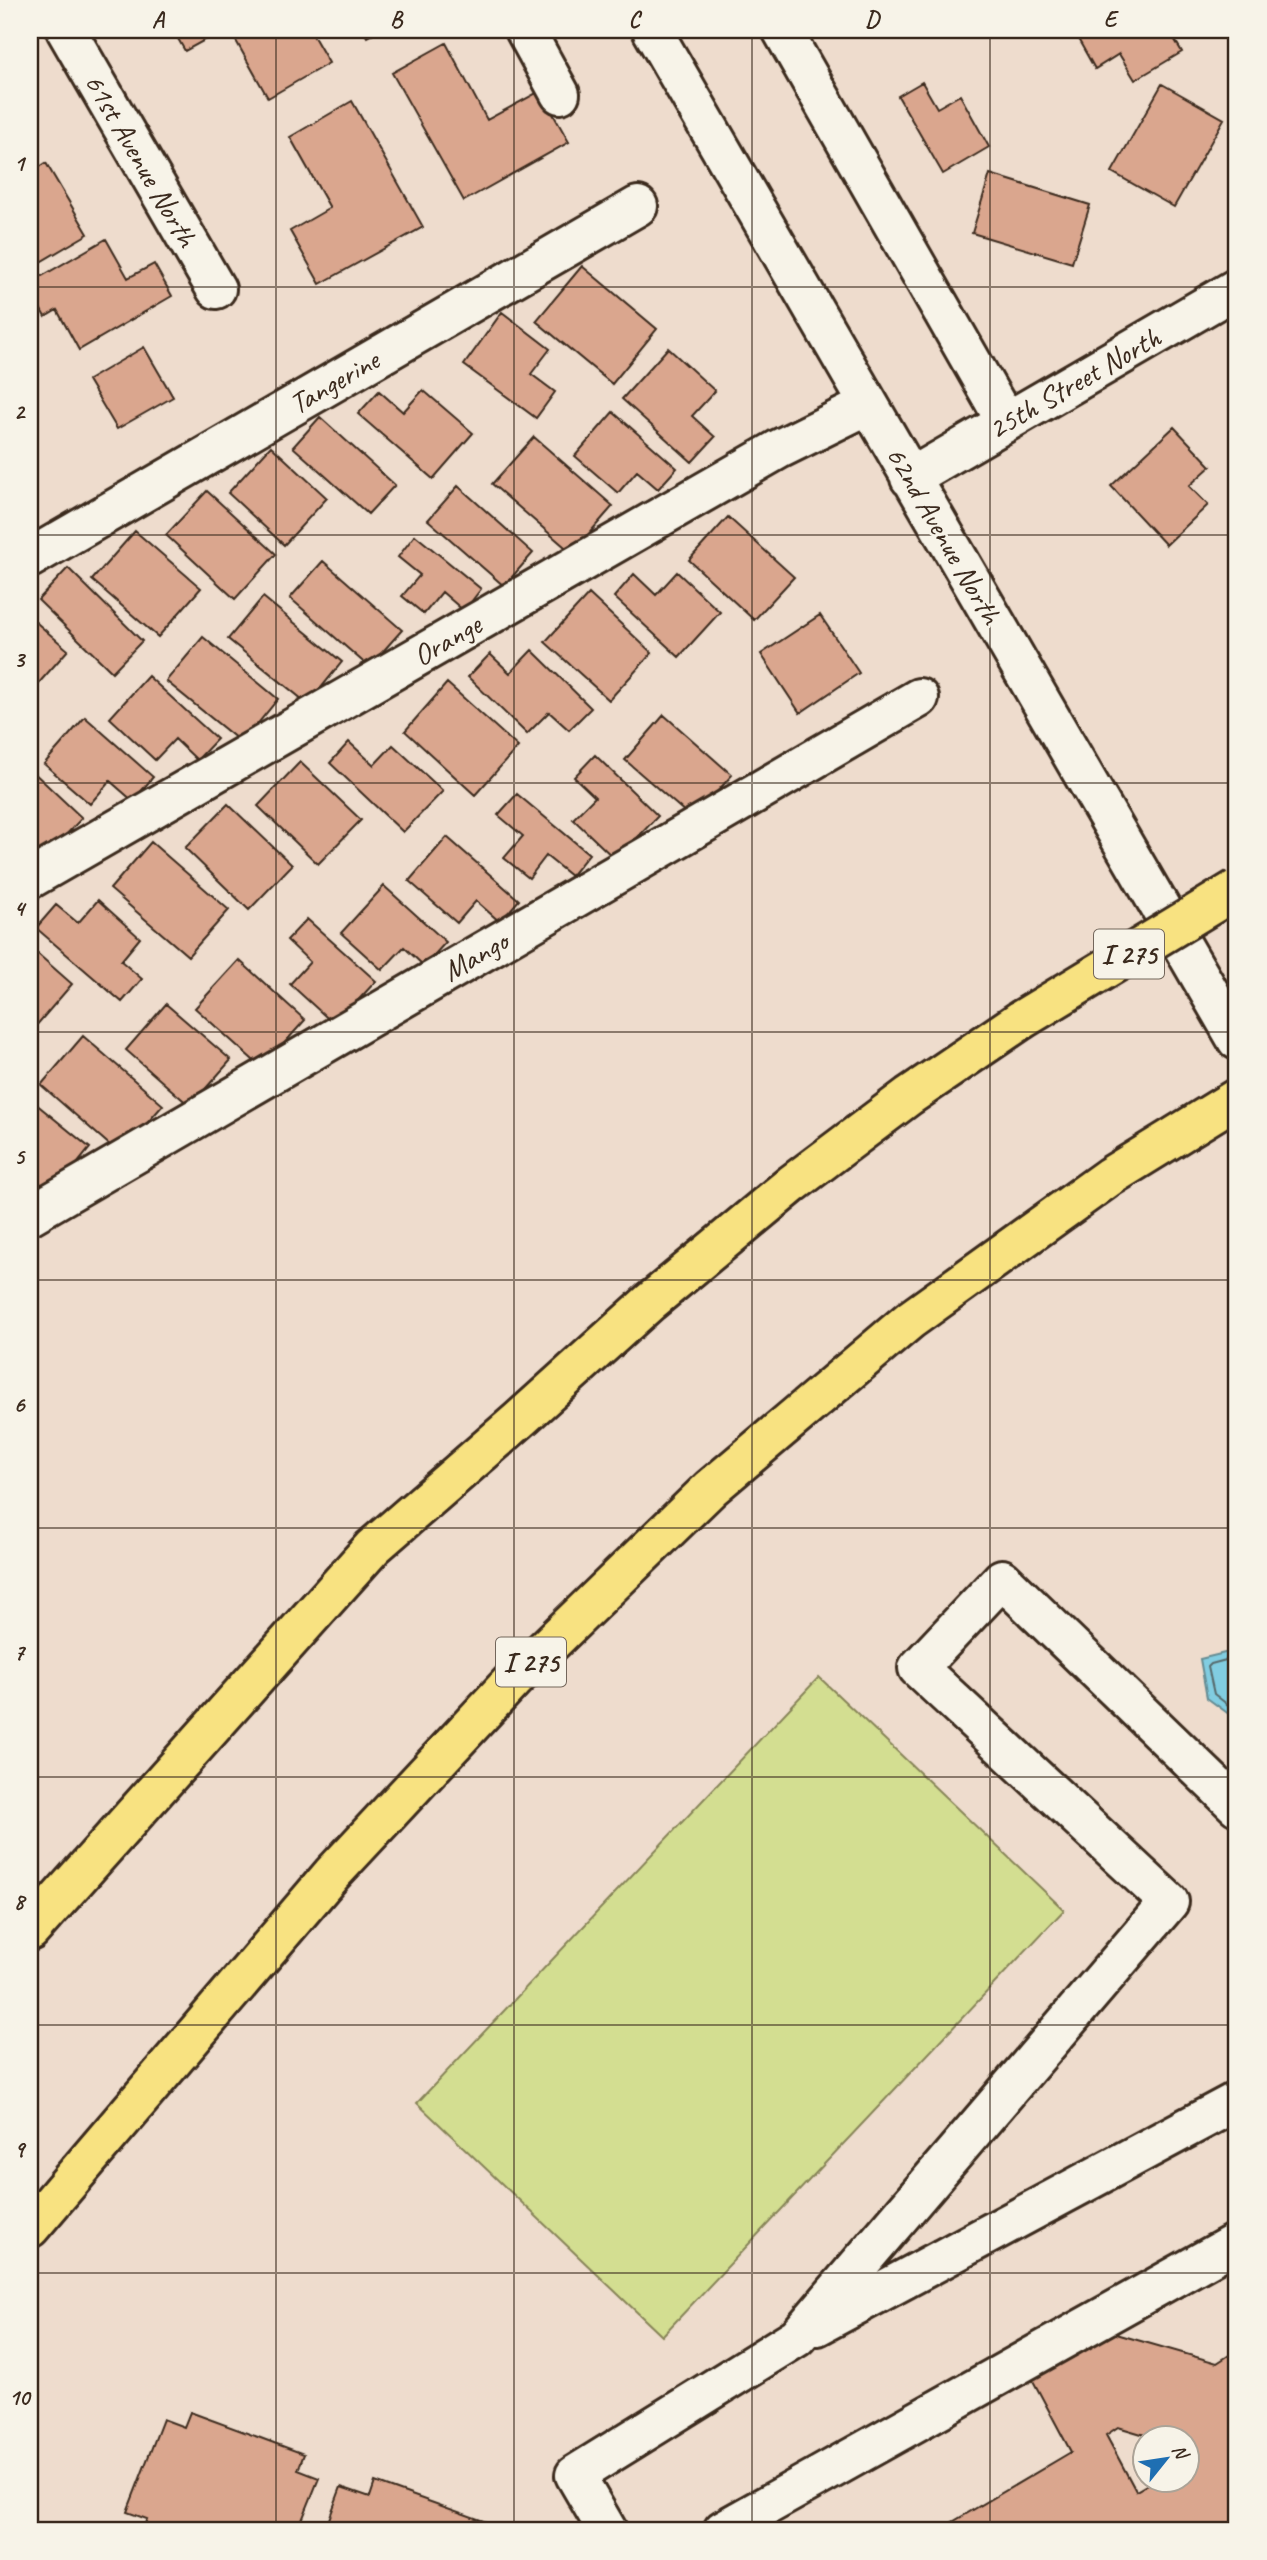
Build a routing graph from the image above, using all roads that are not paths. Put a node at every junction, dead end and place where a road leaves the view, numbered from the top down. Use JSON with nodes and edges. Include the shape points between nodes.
{"nodes":[{"id":1,"x":66,"y":30,"type":"edge"},
{"id":2,"x":525,"y":30,"type":"edge"},
{"id":3,"x":652,"y":30,"type":"edge"},
{"id":4,"x":782,"y":30,"type":"edge"},
{"id":5,"x":560,"y":94,"type":"dead end"},
{"id":6,"x":638,"y":206,"type":"dead end"},
{"id":7,"x":1237,"y":288,"type":"edge"},
{"id":8,"x":216,"y":289,"type":"dead end"},
{"id":9,"x":868,"y":405,"type":"junction"},
{"id":10,"x":1006,"y":422,"type":"junction"},
{"id":11,"x":910,"y":478,"type":"junction"},
{"id":12,"x":30,"y":558,"type":"edge"},
{"id":13,"x":919,"y":698,"type":"dead end"},
{"id":14,"x":30,"y":879,"type":"edge"},
{"id":15,"x":1237,"y":889,"type":"edge"},
{"id":16,"x":1237,"y":1040,"type":"edge"},
{"id":17,"x":1237,"y":1098,"type":"edge"},
{"id":18,"x":30,"y":1215,"type":"edge"},
{"id":19,"x":1237,"y":1806,"type":"edge"},
{"id":20,"x":30,"y":1931,"type":"edge"},
{"id":21,"x":1237,"y":2101,"type":"edge"},
{"id":22,"x":30,"y":2228,"type":"edge"},
{"id":23,"x":1237,"y":2242,"type":"edge"},
{"id":24,"x":797,"y":2337,"type":"junction"},
{"id":25,"x":607,"y":2530,"type":"edge"},
{"id":26,"x":723,"y":2530,"type":"edge"}],
"edges":[{"from":1,"to":8,"type":"street","name":"61st Avenue North"},
{"from":2,"to":5,"type":"street"},
{"from":3,"to":9,"type":"street","name":"62nd Avenue North"},
{"from":4,"to":10,"type":"street"},
{"from":6,"to":12,"type":"street","name":"Tangerine"},
{"from":7,"to":10,"type":"street","name":"25th Street North"},
{"from":9,"to":11,"type":"street","name":"62nd Avenue North"},
{"from":9,"to":14,"type":"street","name":"Orange","via":[[767,456]]},
{"from":10,"to":11,"type":"street","name":"25th Street North"},
{"from":11,"to":16,"type":"street","name":"62nd Avenue North"},
{"from":13,"to":18,"type":"street","name":"Mango"},
{"from":15,"to":20,"type":"highway","number":"I 275","bridge":true,"via":[[1021,1020],[909,1096],[792,1184],[650,1301],[373,1547]]},
{"from":17,"to":22,"type":"highway","number":"I 275","via":[[1109,1177],[899,1329],[711,1488],[524,1669],[332,1874]]},
{"from":19,"to":24,"type":"street","via":[[1002,1579],[918,1668],[1169,1902]]},
{"from":21,"to":24,"type":"street"},
{"from":23,"to":26,"type":"street"},
{"from":24,"to":25,"type":"street","via":[[575,2475]]}]}
